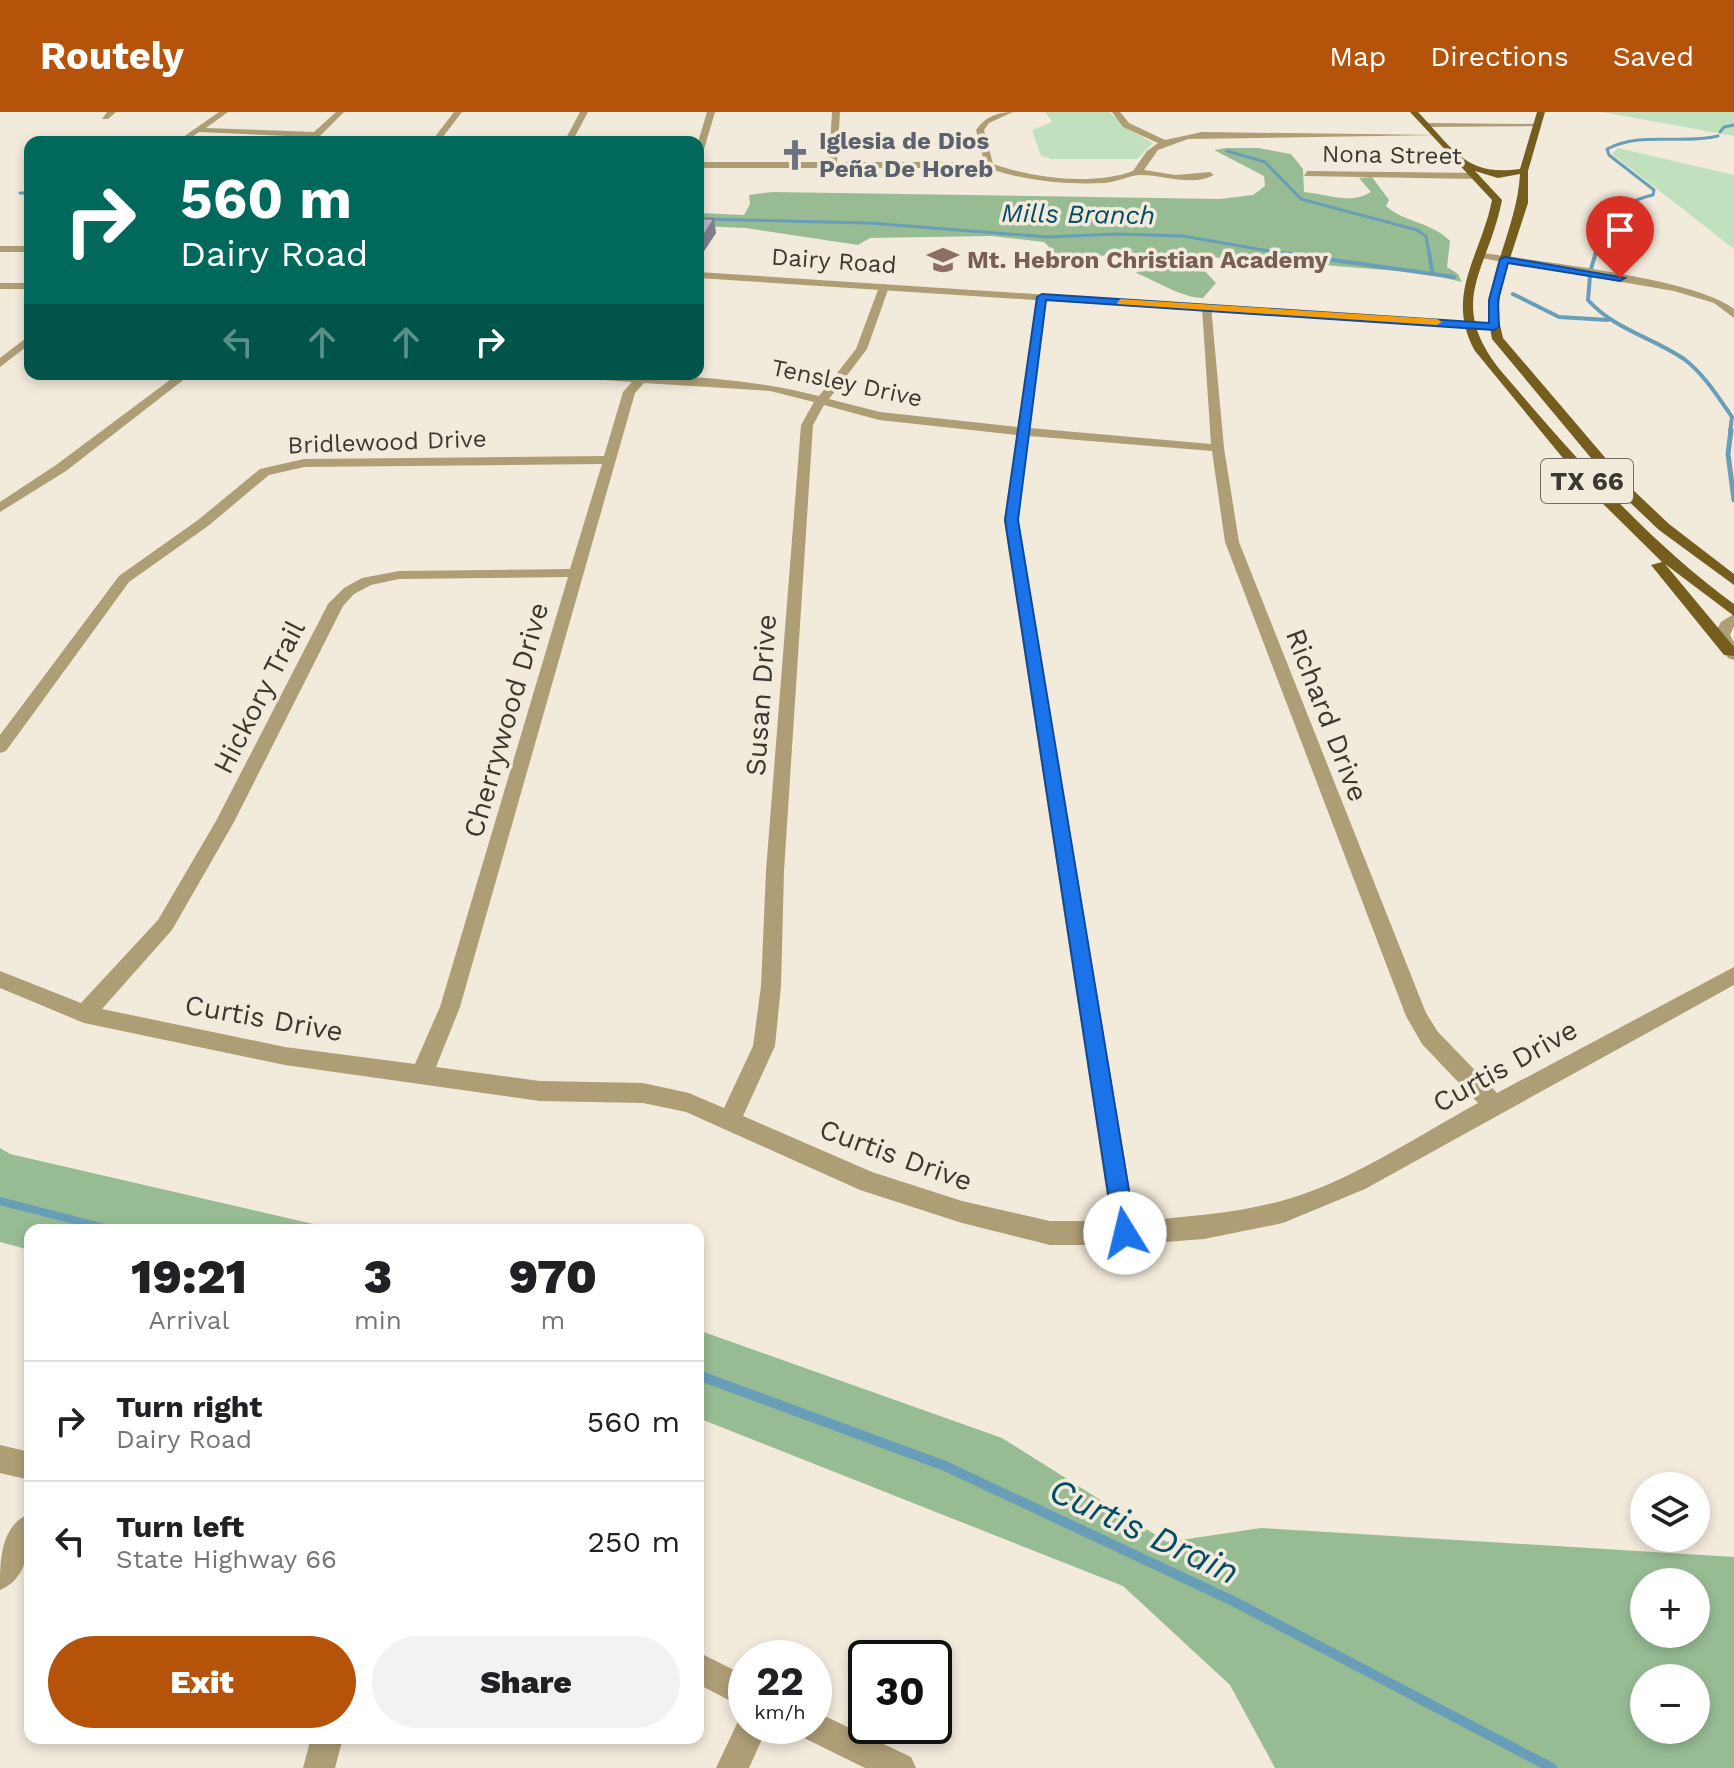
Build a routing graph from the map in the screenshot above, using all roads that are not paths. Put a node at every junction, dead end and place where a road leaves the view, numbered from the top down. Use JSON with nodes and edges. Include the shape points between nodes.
{"nodes":[{"id":1,"x":224,"y":112,"type":"edge"},
{"id":2,"x":340,"y":112,"type":"edge"},
{"id":3,"x":458,"y":112,"type":"edge"},
{"id":4,"x":584,"y":112,"type":"edge"},
{"id":5,"x":711,"y":112,"type":"edge"},
{"id":6,"x":836,"y":112,"type":"edge"},
{"id":7,"x":1004,"y":112,"type":"edge"},
{"id":8,"x":1116,"y":112,"type":"edge"},
{"id":9,"x":1414,"y":112,"type":"edge"},
{"id":10,"x":1541,"y":112,"type":"edge"},
{"id":11,"x":1428,"y":125,"type":"junction"},
{"id":12,"x":1538,"y":126,"type":"junction"},
{"id":13,"x":199,"y":130,"type":"junction"},
{"id":14,"x":1436,"y":135,"type":"junction"},
{"id":15,"x":190,"y":136,"type":"edge"},
{"id":16,"x":274,"y":136,"type":"edge"},
{"id":17,"x":315,"y":136,"type":"edge"},
{"id":18,"x":440,"y":136,"type":"edge"},
{"id":19,"x":571,"y":136,"type":"edge"},
{"id":20,"x":704,"y":136,"type":"edge"},
{"id":21,"x":1165,"y":143,"type":"junction"},
{"id":22,"x":704,"y":165,"type":"edge"},
{"id":23,"x":989,"y":165,"type":"junction"},
{"id":24,"x":833,"y":166,"type":"junction"},
{"id":25,"x":1468,"y":167,"type":"junction"},
{"id":26,"x":1524,"y":171,"type":"junction"},
{"id":27,"x":1138,"y":172,"type":"junction"},
{"id":28,"x":1307,"y":174,"type":"dead end"},
{"id":29,"x":1210,"y":175,"type":"dead end"},
{"id":30,"x":1476,"y":176,"type":"junction"},
{"id":31,"x":0,"y":249,"type":"edge"},
{"id":32,"x":24,"y":249,"type":"edge"},
{"id":33,"x":1478,"y":255,"type":"junction"},
{"id":34,"x":1505,"y":259,"type":"junction"},
{"id":35,"x":704,"y":275,"type":"edge"},
{"id":36,"x":0,"y":286,"type":"edge"},
{"id":37,"x":24,"y":286,"type":"edge"},
{"id":38,"x":884,"y":287,"type":"junction"},
{"id":39,"x":1042,"y":297,"type":"junction"},
{"id":40,"x":1734,"y":300,"type":"edge"},
{"id":41,"x":1718,"y":301,"type":"junction"},
{"id":42,"x":1207,"y":308,"type":"junction"},
{"id":43,"x":1734,"y":315,"type":"edge"},
{"id":44,"x":1468,"y":325,"type":"junction"},
{"id":45,"x":1494,"y":327,"type":"junction"},
{"id":46,"x":24,"y":343,"type":"edge"},
{"id":47,"x":0,"y":364,"type":"edge"},
{"id":48,"x":177,"y":380,"type":"edge"},
{"id":49,"x":628,"y":380,"type":"edge"},
{"id":50,"x":639,"y":381,"type":"junction"},
{"id":51,"x":823,"y":400,"type":"junction"},
{"id":52,"x":1022,"y":432,"type":"junction"},
{"id":53,"x":1218,"y":448,"type":"junction"},
{"id":54,"x":610,"y":460,"type":"junction"},
{"id":55,"x":1607,"y":504,"type":"junction"},
{"id":56,"x":0,"y":508,"type":"edge"},
{"id":57,"x":576,"y":573,"type":"junction"},
{"id":58,"x":1734,"y":581,"type":"edge"},
{"id":59,"x":1734,"y":611,"type":"edge"},
{"id":60,"x":1734,"y":619,"type":"edge"},
{"id":61,"x":1732,"y":654,"type":"edge"},
{"id":62,"x":0,"y":747,"type":"edge"},
{"id":63,"x":1734,"y":975,"type":"edge"},
{"id":64,"x":0,"y":979,"type":"edge"},
{"id":65,"x":84,"y":1014,"type":"junction"},
{"id":66,"x":422,"y":1074,"type":"junction"},
{"id":67,"x":1495,"y":1106,"type":"junction"},
{"id":68,"x":729,"y":1121,"type":"junction"},
{"id":69,"x":1125,"y":1233,"type":"junction"},
{"id":70,"x":0,"y":1459,"type":"edge"},
{"id":71,"x":24,"y":1465,"type":"edge"},
{"id":72,"x":24,"y":1537,"type":"edge"},
{"id":73,"x":0,"y":1575,"type":"edge"},
{"id":74,"x":704,"y":1670,"type":"edge"},
{"id":75,"x":728,"y":1683,"type":"edge"},
{"id":76,"x":832,"y":1735,"type":"edge"},
{"id":77,"x":325,"y":1744,"type":"edge"},
{"id":78,"x":743,"y":1744,"type":"edge"},
{"id":79,"x":319,"y":1768,"type":"edge"},
{"id":80,"x":732,"y":1768,"type":"edge"},
{"id":81,"x":900,"y":1768,"type":"edge"}],
"edges":[{"from":1,"to":13,"type":"street"},
{"from":2,"to":17,"type":"street"},
{"from":3,"to":18,"type":"street"},
{"from":4,"to":19,"type":"street"},
{"from":5,"to":20,"type":"street"},
{"from":6,"to":24,"type":"street"},
{"from":7,"to":23,"type":"street","via":[[980,130]]},
{"from":8,"to":21,"type":"street","via":[[1126,125]]},
{"from":9,"to":11,"type":"main road"},
{"from":10,"to":12,"type":"main road"},
{"from":11,"to":12,"type":"street"},
{"from":11,"to":14,"type":"main road"},
{"from":12,"to":26,"type":"main road"},
{"from":13,"to":15,"type":"street"},
{"from":13,"to":16,"type":"street"},
{"from":14,"to":21,"type":"street","via":[[1202,134]]},
{"from":14,"to":25,"type":"main road"},
{"from":21,"to":27,"type":"street","via":[[1147,156]]},
{"from":22,"to":24,"type":"street"},
{"from":23,"to":24,"type":"street"},
{"from":23,"to":27,"type":"street","via":[[1033,178],[1115,178]]},
{"from":25,"to":26,"type":"main road","via":[[1498,175]]},
{"from":25,"to":30,"type":"main road"},
{"from":26,"to":34,"type":"main road","via":[[1525,192]]},
{"from":27,"to":29,"type":"street","via":[[1176,178]]},
{"from":28,"to":30,"type":"street","name":"Nona Street"},
{"from":30,"to":33,"type":"main road","via":[[1496,196],[1495,213]]},
{"from":31,"to":32,"type":"street"},
{"from":33,"to":34,"type":"street"},
{"from":33,"to":44,"type":"main road","via":[[1467,297]]},
{"from":34,"to":41,"type":"street","via":[[1675,288]]},
{"from":34,"to":45,"type":"main road","via":[[1494,300]]},
{"from":35,"to":38,"type":"street","name":"Dairy Road"},
{"from":36,"to":37,"type":"street"},
{"from":38,"to":39,"type":"street","name":"Dairy Road"},
{"from":38,"to":51,"type":"street","name":"Susan Drive","via":[[861,349]]},
{"from":39,"to":42,"type":"street","name":"Dairy Road"},
{"from":39,"to":52,"type":"street"},
{"from":40,"to":41,"type":"street"},
{"from":41,"to":43,"type":"street"},
{"from":42,"to":44,"type":"street","name":"Dairy Road"},
{"from":42,"to":53,"type":"street","name":"Richard Drive"},
{"from":44,"to":45,"type":"street","name":"Dairy Road"},
{"from":44,"to":55,"type":"main road","number":"TX 66","via":[[1494,369]]},
{"from":45,"to":58,"type":"main road","number":"TX 66","via":[[1509,354],[1626,491]]},
{"from":46,"to":47,"type":"street"},
{"from":48,"to":56,"type":"street"},
{"from":49,"to":50,"type":"street","name":"Tensley Drive"},
{"from":50,"to":51,"type":"street","name":"Tensley Drive","via":[[770,387]]},
{"from":50,"to":54,"type":"street","name":"Cherrywood Drive","via":[[629,392]]},
{"from":51,"to":52,"type":"street","name":"Tensley Drive","via":[[879,416]]},
{"from":51,"to":68,"type":"street","name":"Susan Drive","via":[[807,425],[803,456],[764,1046]]},
{"from":52,"to":53,"type":"street","name":"Tensley Drive"},
{"from":52,"to":69,"type":"street","via":[[1011,520]]},
{"from":53,"to":67,"type":"street","name":"Richard Drive","via":[[1232,542],[1417,1016],[1430,1038]]},
{"from":54,"to":57,"type":"street","name":"Cherrywood Drive"},
{"from":54,"to":62,"type":"street","name":"Bridlewood Drive","via":[[304,463],[265,472],[124,579]]},
{"from":55,"to":59,"type":"main road","number":"TX 66","via":[[1665,559]]},
{"from":55,"to":61,"type":"main road"},
{"from":57,"to":65,"type":"street","name":"Hickory Trail","via":[[399,575],[367,581],[349,591],[336,604],[225,822],[165,925]]},
{"from":57,"to":66,"type":"street","name":"Cherrywood Drive","via":[[450,1007]]},
{"from":60,"to":61,"type":"street","via":[[1722,635]]},
{"from":63,"to":67,"type":"street","name":"Curtis Drive"},
{"from":64,"to":65,"type":"street","name":"Curtis Drive"},
{"from":65,"to":66,"type":"street","name":"Curtis Drive","via":[[285,1056]]},
{"from":66,"to":68,"type":"street","name":"Curtis Drive","via":[[540,1091],[643,1093],[689,1103]]},
{"from":67,"to":69,"type":"street","name":"Curtis Drive","via":[[1357,1181],[1283,1212],[1204,1227]]},
{"from":68,"to":69,"type":"street","name":"Curtis Drive","via":[[868,1182],[962,1212],[1050,1233]]},
{"from":70,"to":71,"type":"street"},
{"from":72,"to":73,"type":"street"},
{"from":74,"to":75,"type":"street"},
{"from":76,"to":81,"type":"street"},
{"from":77,"to":79,"type":"street"},
{"from":78,"to":80,"type":"street"}]}
